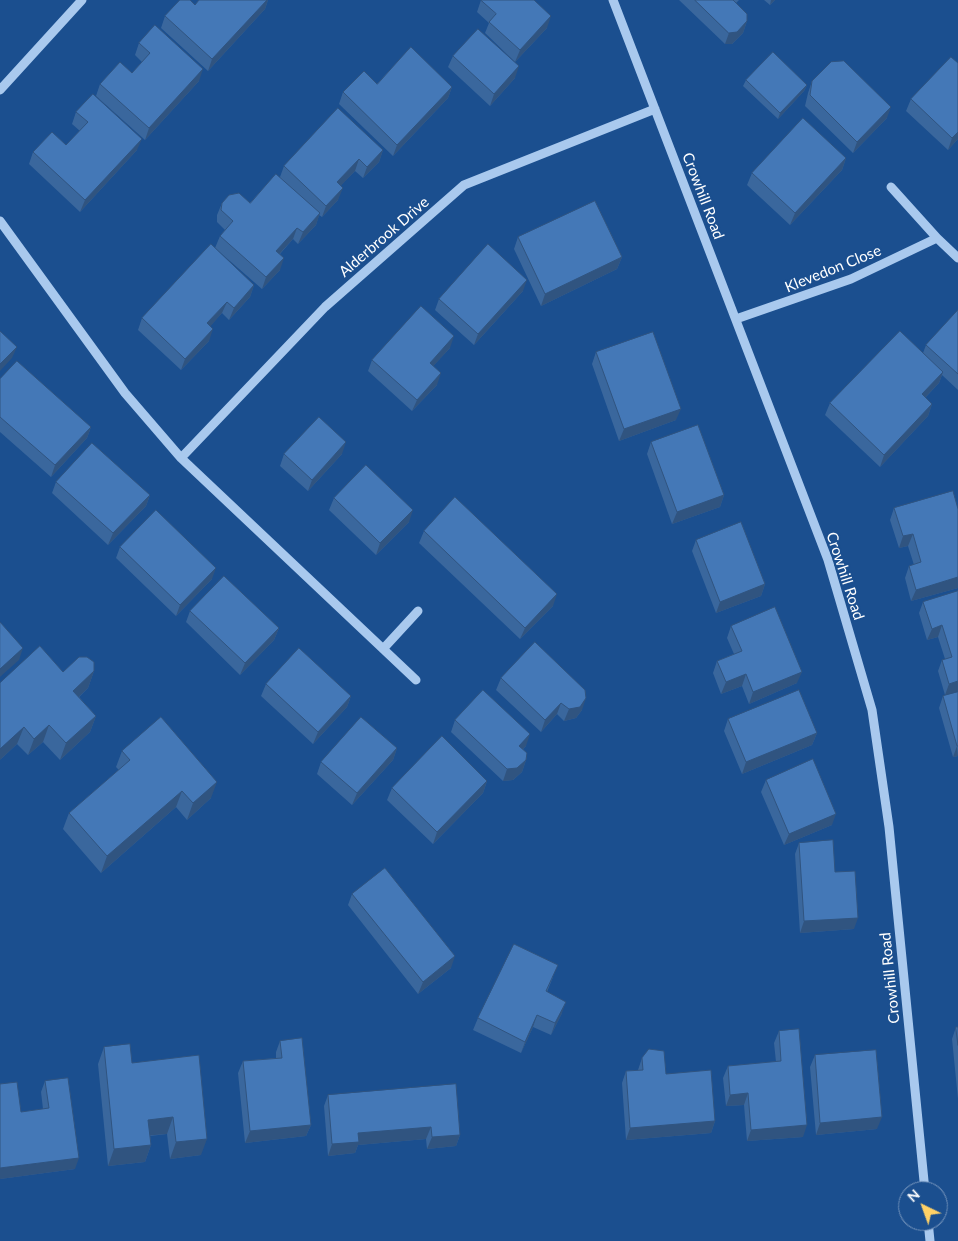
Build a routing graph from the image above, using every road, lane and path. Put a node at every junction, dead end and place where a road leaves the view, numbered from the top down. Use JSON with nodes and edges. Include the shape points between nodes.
{"nodes":[{"id":1,"x":82,"y":0,"type":"edge"},
{"id":2,"x":614,"y":0,"type":"edge"},
{"id":3,"x":0,"y":90,"type":"edge"},
{"id":4,"x":655,"y":109,"type":"junction"},
{"id":5,"x":891,"y":187,"type":"dead end"},
{"id":6,"x":0,"y":221,"type":"edge"},
{"id":7,"x":938,"y":238,"type":"junction"},
{"id":8,"x":958,"y":258,"type":"edge"},
{"id":9,"x":736,"y":319,"type":"junction"},
{"id":10,"x":181,"y":458,"type":"junction"},
{"id":11,"x":418,"y":611,"type":"dead end"},
{"id":12,"x":383,"y":649,"type":"junction"},
{"id":13,"x":416,"y":680,"type":"dead end"},
{"id":14,"x":924,"y":1181,"type":"edge"}],
"edges":[{"from":1,"to":3,"type":"street"},
{"from":2,"to":4,"type":"street","name":"Crowhill Road"},
{"from":4,"to":9,"type":"street","name":"Crowhill Road"},
{"from":4,"to":10,"type":"street","name":"Alderbrook Drive","via":[[464,185],[325,307]]},
{"from":5,"to":7,"type":"street"},
{"from":6,"to":10,"type":"street","via":[[125,393]]},
{"from":7,"to":8,"type":"street"},
{"from":7,"to":9,"type":"street","name":"Klevedon Close","via":[[851,279]]},
{"from":9,"to":14,"type":"street","name":"Crowhill Road","via":[[828,560],[872,710],[888,827]]},
{"from":10,"to":12,"type":"street"},
{"from":11,"to":12,"type":"street"},
{"from":12,"to":13,"type":"street"}]}
